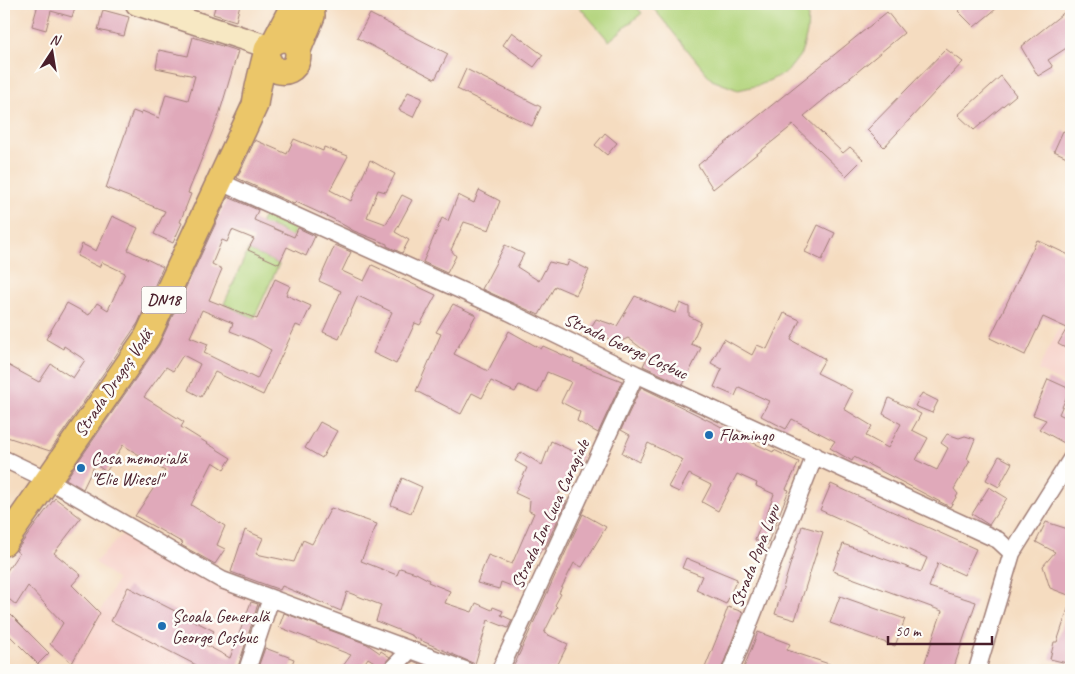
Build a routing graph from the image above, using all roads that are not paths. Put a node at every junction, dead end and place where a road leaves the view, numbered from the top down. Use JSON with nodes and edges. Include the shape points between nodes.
{"nodes":[{"id":1,"x":137,"y":4,"type":"edge"},
{"id":2,"x":298,"y":4,"type":"edge"},
{"id":3,"x":311,"y":4,"type":"edge"},
{"id":4,"x":270,"y":48,"type":"junction"},
{"id":5,"x":294,"y":60,"type":"junction"},
{"id":6,"x":255,"y":105,"type":"junction"},
{"id":7,"x":218,"y":181,"type":"junction"},
{"id":8,"x":636,"y":374,"type":"junction"},
{"id":9,"x":815,"y":455,"type":"junction"},
{"id":10,"x":4,"y":459,"type":"edge"},
{"id":11,"x":1071,"y":459,"type":"edge"},
{"id":12,"x":48,"y":480,"type":"junction"},
{"id":13,"x":4,"y":543,"type":"edge"},
{"id":14,"x":1012,"y":553,"type":"junction"},
{"id":15,"x":271,"y":598,"type":"junction"},
{"id":16,"x":410,"y":650,"type":"junction"},
{"id":17,"x":247,"y":670,"type":"edge"},
{"id":18,"x":391,"y":670,"type":"edge"},
{"id":19,"x":465,"y":670,"type":"edge"},
{"id":20,"x":500,"y":670,"type":"edge"},
{"id":21,"x":732,"y":670,"type":"edge"},
{"id":22,"x":977,"y":670,"type":"edge"}],
"edges":[{"from":1,"to":4,"type":"main road"},
{"from":2,"to":4,"type":"main road","name":"Strada Dragoș Vodă","number":"DN18","via":[[293,6]]},
{"from":3,"to":5,"type":"main road","name":"Strada Dragoș Vodă","number":"DN18","via":[[312,16]]},
{"from":4,"to":5,"type":"main road","via":[[272,68],[280,72]]},
{"from":4,"to":6,"type":"main road","name":"Strada Dragoș Vodă","number":"DN18","via":[[257,85]]},
{"from":5,"to":6,"type":"main road","name":"Strada Dragoș Vodă","number":"DN18","via":[[274,93]]},
{"from":6,"to":7,"type":"main road","name":"Strada Dragoș Vodă","number":"DN18"},
{"from":7,"to":8,"type":"street","name":"Strada George Coșbuc","via":[[508,312]]},
{"from":7,"to":12,"type":"main road","name":"Strada Dragoș Vodă","number":"DN18","via":[[147,337]]},
{"from":8,"to":9,"type":"street","name":"Strada George Coșbuc"},
{"from":8,"to":20,"type":"street","name":"Strada Ion Luca Caragiale"},
{"from":9,"to":14,"type":"street","name":"Strada George Coșbuc","via":[[998,540]]},
{"from":9,"to":21,"type":"street","name":"Strada Popa Lupu"},
{"from":10,"to":12,"type":"street"},
{"from":11,"to":14,"type":"street"},
{"from":12,"to":13,"type":"main road","name":"Strada Dragoș Vodă","number":"DN18"},
{"from":12,"to":15,"type":"street","via":[[222,580]]},
{"from":14,"to":22,"type":"street"},
{"from":15,"to":16,"type":"street"},
{"from":15,"to":17,"type":"street"},
{"from":16,"to":18,"type":"street"},
{"from":16,"to":19,"type":"street"}]}
